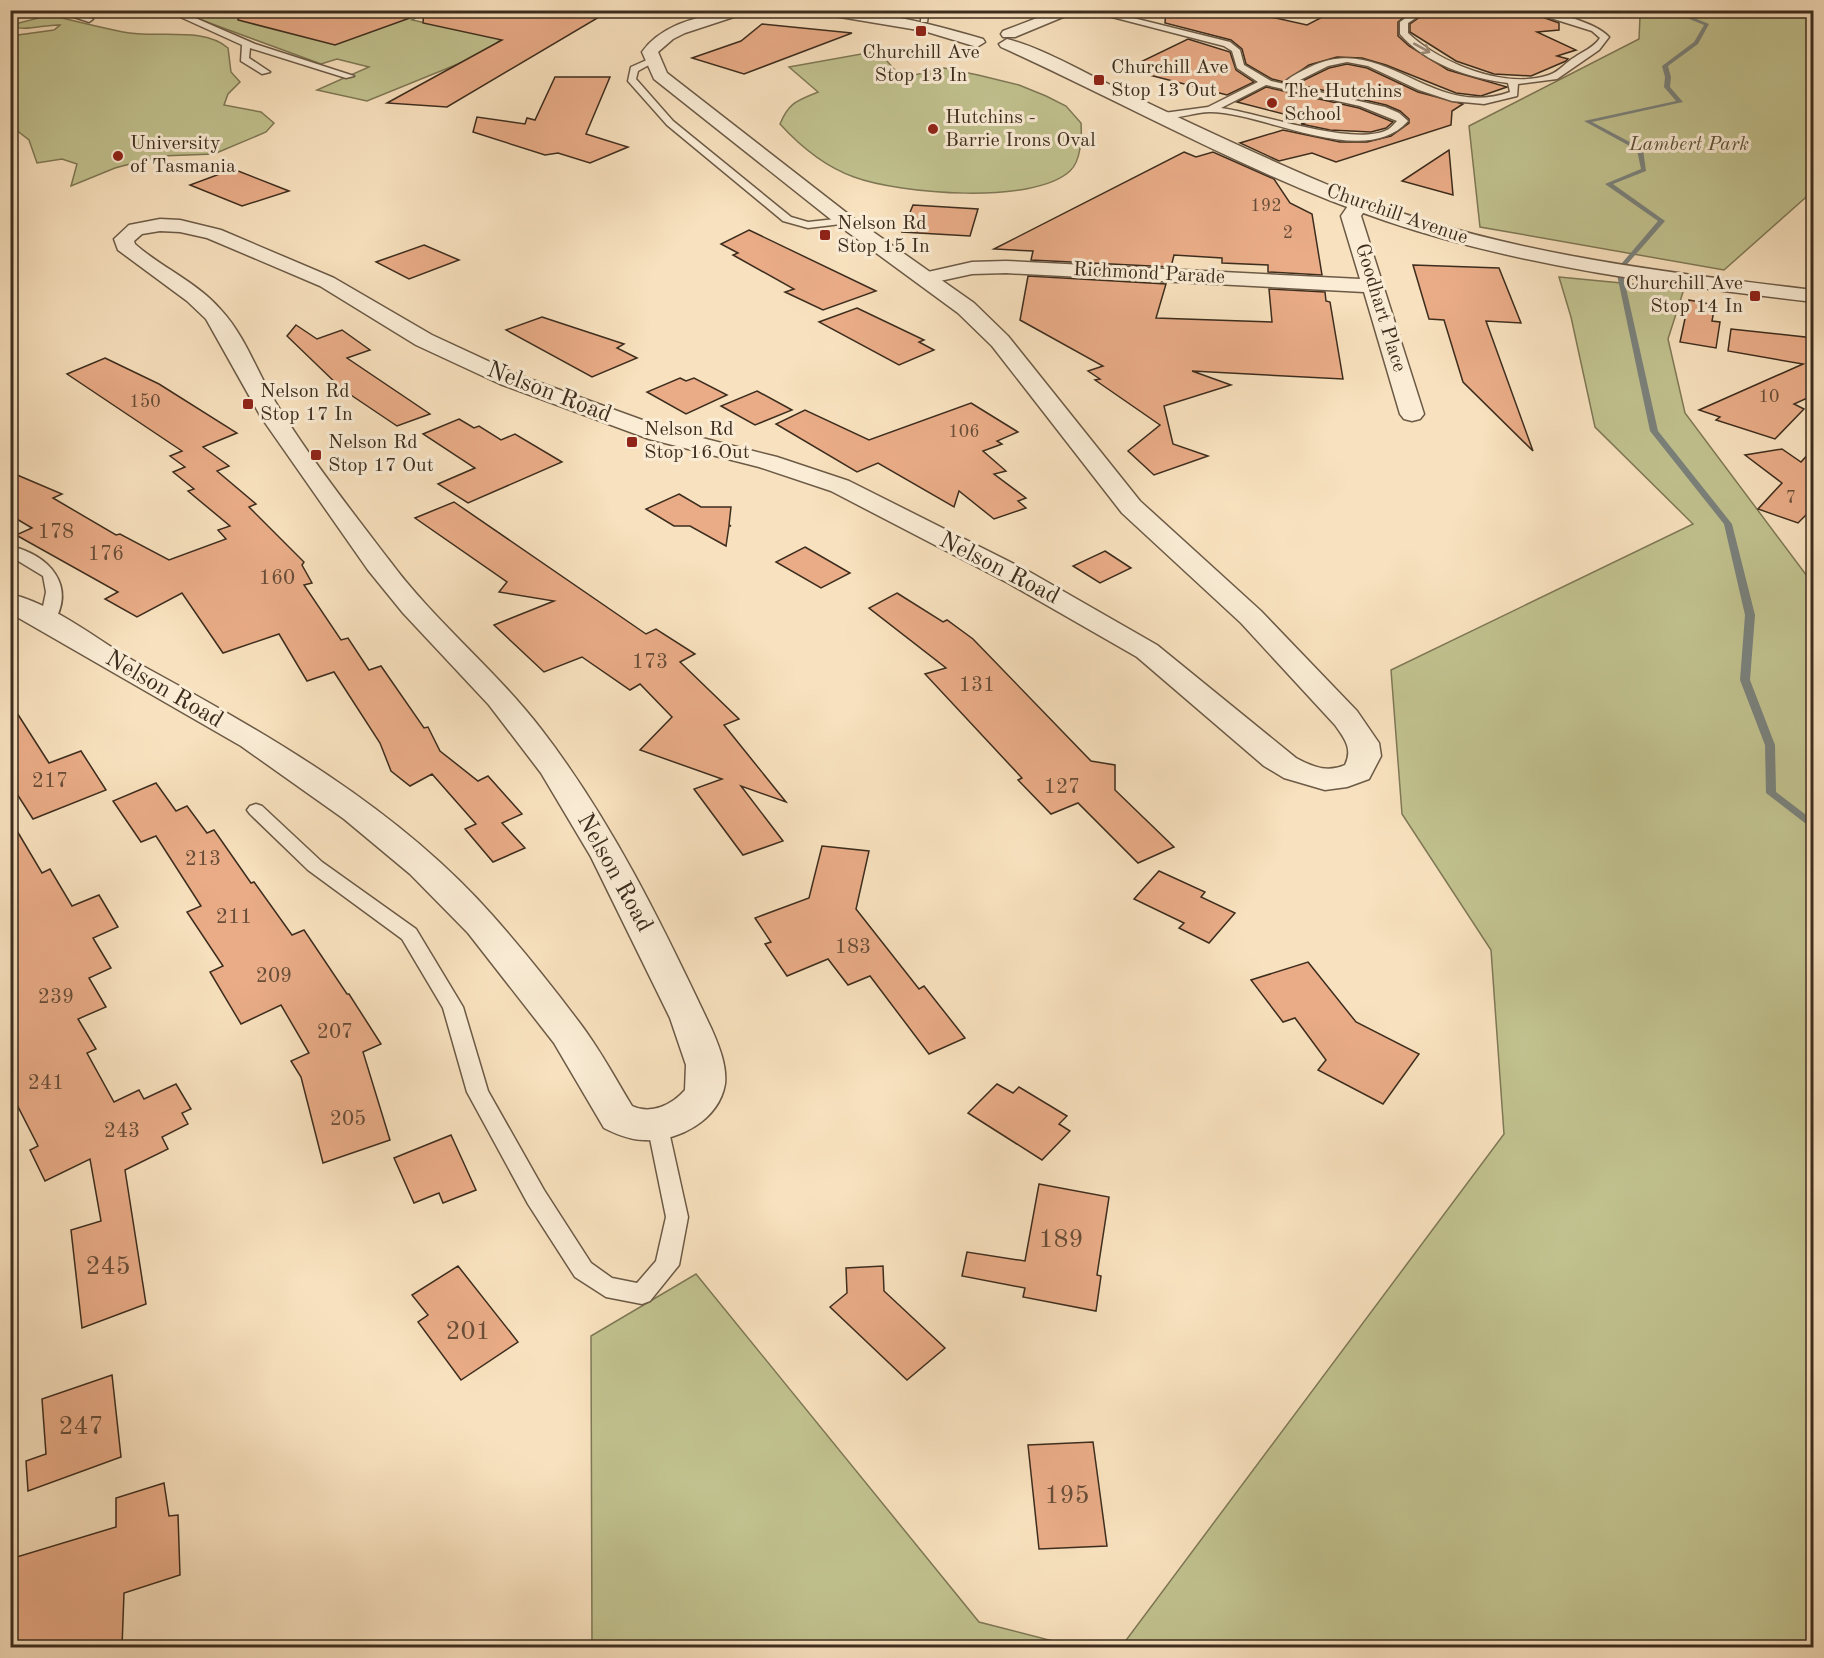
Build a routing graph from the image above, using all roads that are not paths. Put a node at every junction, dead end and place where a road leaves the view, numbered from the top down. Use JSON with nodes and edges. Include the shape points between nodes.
{"nodes":[{"id":1,"x":57,"y":10,"type":"edge"},
{"id":2,"x":169,"y":10,"type":"edge"},
{"id":3,"x":748,"y":10,"type":"edge"},
{"id":4,"x":873,"y":10,"type":"edge"},
{"id":5,"x":977,"y":10,"type":"edge"},
{"id":6,"x":1073,"y":10,"type":"edge"},
{"id":7,"x":1089,"y":10,"type":"edge"},
{"id":8,"x":1424,"y":10,"type":"edge"},
{"id":9,"x":1528,"y":10,"type":"edge"},
{"id":10,"x":835,"y":11,"type":"edge"},
{"id":11,"x":1113,"y":16,"type":"junction"},
{"id":12,"x":89,"y":19,"type":"dead end"},
{"id":13,"x":924,"y":20,"type":"junction"},
{"id":14,"x":1098,"y":23,"type":"dead end"},
{"id":15,"x":996,"y":37,"type":"junction"},
{"id":16,"x":246,"y":44,"type":"junction"},
{"id":17,"x":652,"y":62,"type":"junction"},
{"id":18,"x":265,"y":72,"type":"dead end"},
{"id":19,"x":349,"y":76,"type":"dead end"},
{"id":20,"x":1291,"y":81,"type":"dead end"},
{"id":21,"x":1512,"y":81,"type":"junction"},
{"id":22,"x":1266,"y":82,"type":"junction"},
{"id":23,"x":1210,"y":109,"type":"junction"},
{"id":24,"x":1164,"y":116,"type":"junction"},
{"id":25,"x":1359,"y":204,"type":"junction"},
{"id":26,"x":845,"y":221,"type":"junction"},
{"id":27,"x":926,"y":278,"type":"junction"},
{"id":28,"x":1373,"y":286,"type":"junction"},
{"id":29,"x":1814,"y":296,"type":"edge"},
{"id":30,"x":1412,"y":414,"type":"dead end"},
{"id":31,"x":10,"y":550,"type":"edge"},
{"id":32,"x":10,"y":602,"type":"edge"},
{"id":33,"x":48,"y":621,"type":"junction"},
{"id":34,"x":256,"y":810,"type":"dead end"},
{"id":35,"x":658,"y":1124,"type":"junction"}],
"edges":[{"from":1,"to":12,"type":"lane"},
{"from":2,"to":16,"type":"lane"},
{"from":3,"to":17,"type":"street","via":[[660,40],[651,49]]},
{"from":4,"to":13,"type":"street","name":"Churchill Avenue"},
{"from":5,"to":13,"type":"lane","via":[[932,11],[924,15]]},
{"from":6,"to":15,"type":"street"},
{"from":7,"to":11,"type":"lane"},
{"from":8,"to":21,"type":"lane","one_way":true,"via":[[1404,22],[1402,29],[1411,42],[1471,72]]},
{"from":9,"to":21,"type":"lane","via":[[1595,28],[1605,38],[1554,76]]},
{"from":10,"to":15,"type":"street","name":"Churchill Avenue"},
{"from":11,"to":14,"type":"lane"},
{"from":11,"to":22,"type":"lane","via":[[1227,44],[1236,50],[1240,66]]},
{"from":13,"to":15,"type":"street","name":"Churchill Avenue"},
{"from":15,"to":24,"type":"street","name":"Churchill Avenue"},
{"from":16,"to":18,"type":"lane","via":[[244,59]]},
{"from":16,"to":19,"type":"lane"},
{"from":17,"to":26,"type":"street","name":"Nelson Road","via":[[660,75],[687,98]]},
{"from":17,"to":26,"type":"lane","via":[[634,69],[631,79],[670,123],[788,219],[812,225]]},
{"from":20,"to":21,"type":"lane","via":[[1332,62],[1349,59],[1460,100],[1486,101],[1509,96],[1514,94]]},
{"from":22,"to":23,"type":"lane"},
{"from":22,"to":23,"type":"lane","via":[[1367,105],[1393,113],[1403,122],[1382,137],[1350,138],[1244,112]]},
{"from":23,"to":24,"type":"lane"},
{"from":24,"to":25,"type":"street","name":"Churchill Avenue"},
{"from":25,"to":28,"type":"street","name":"Goodhart Place","via":[[1351,216]]},
{"from":25,"to":29,"type":"street","name":"Churchill Avenue","via":[[1505,249],[1594,267]]},
{"from":26,"to":27,"type":"street","name":"Nelson Road"},
{"from":27,"to":28,"type":"street","name":"Richmond Parade","via":[[972,268],[1006,267]]},
{"from":27,"to":35,"type":"street","name":"Nelson Road","via":[[966,308],[1000,341],[1131,507],[1251,618],[1346,718],[1363,743],[1365,756],[1358,772],[1335,781],[1306,777],[1290,769],[1147,651],[1018,577],[840,486],[768,462],[658,434],[508,379],[424,340],[327,282],[214,234],[160,225],[136,229],[124,239],[130,251],[203,304],[230,335],[273,418],[380,568],[496,694],[568,791],[640,916],[701,1052],[706,1080],[703,1094],[684,1113]]},
{"from":28,"to":30,"type":"street","name":"Goodhart Place"},
{"from":31,"to":33,"type":"lane","via":[[44,566],[54,578],[56,594]]},
{"from":32,"to":33,"type":"street","name":"Nelson Road"},
{"from":33,"to":35,"type":"street","name":"Nelson Road","via":[[252,739],[356,811],[422,866],[480,924],[567,1033],[618,1116],[628,1123]]},
{"from":34,"to":35,"type":"lane","via":[[315,866],[409,934],[453,1007],[478,1092],[536,1197],[583,1270],[606,1287],[642,1294],[667,1265],[677,1217]]}]}
